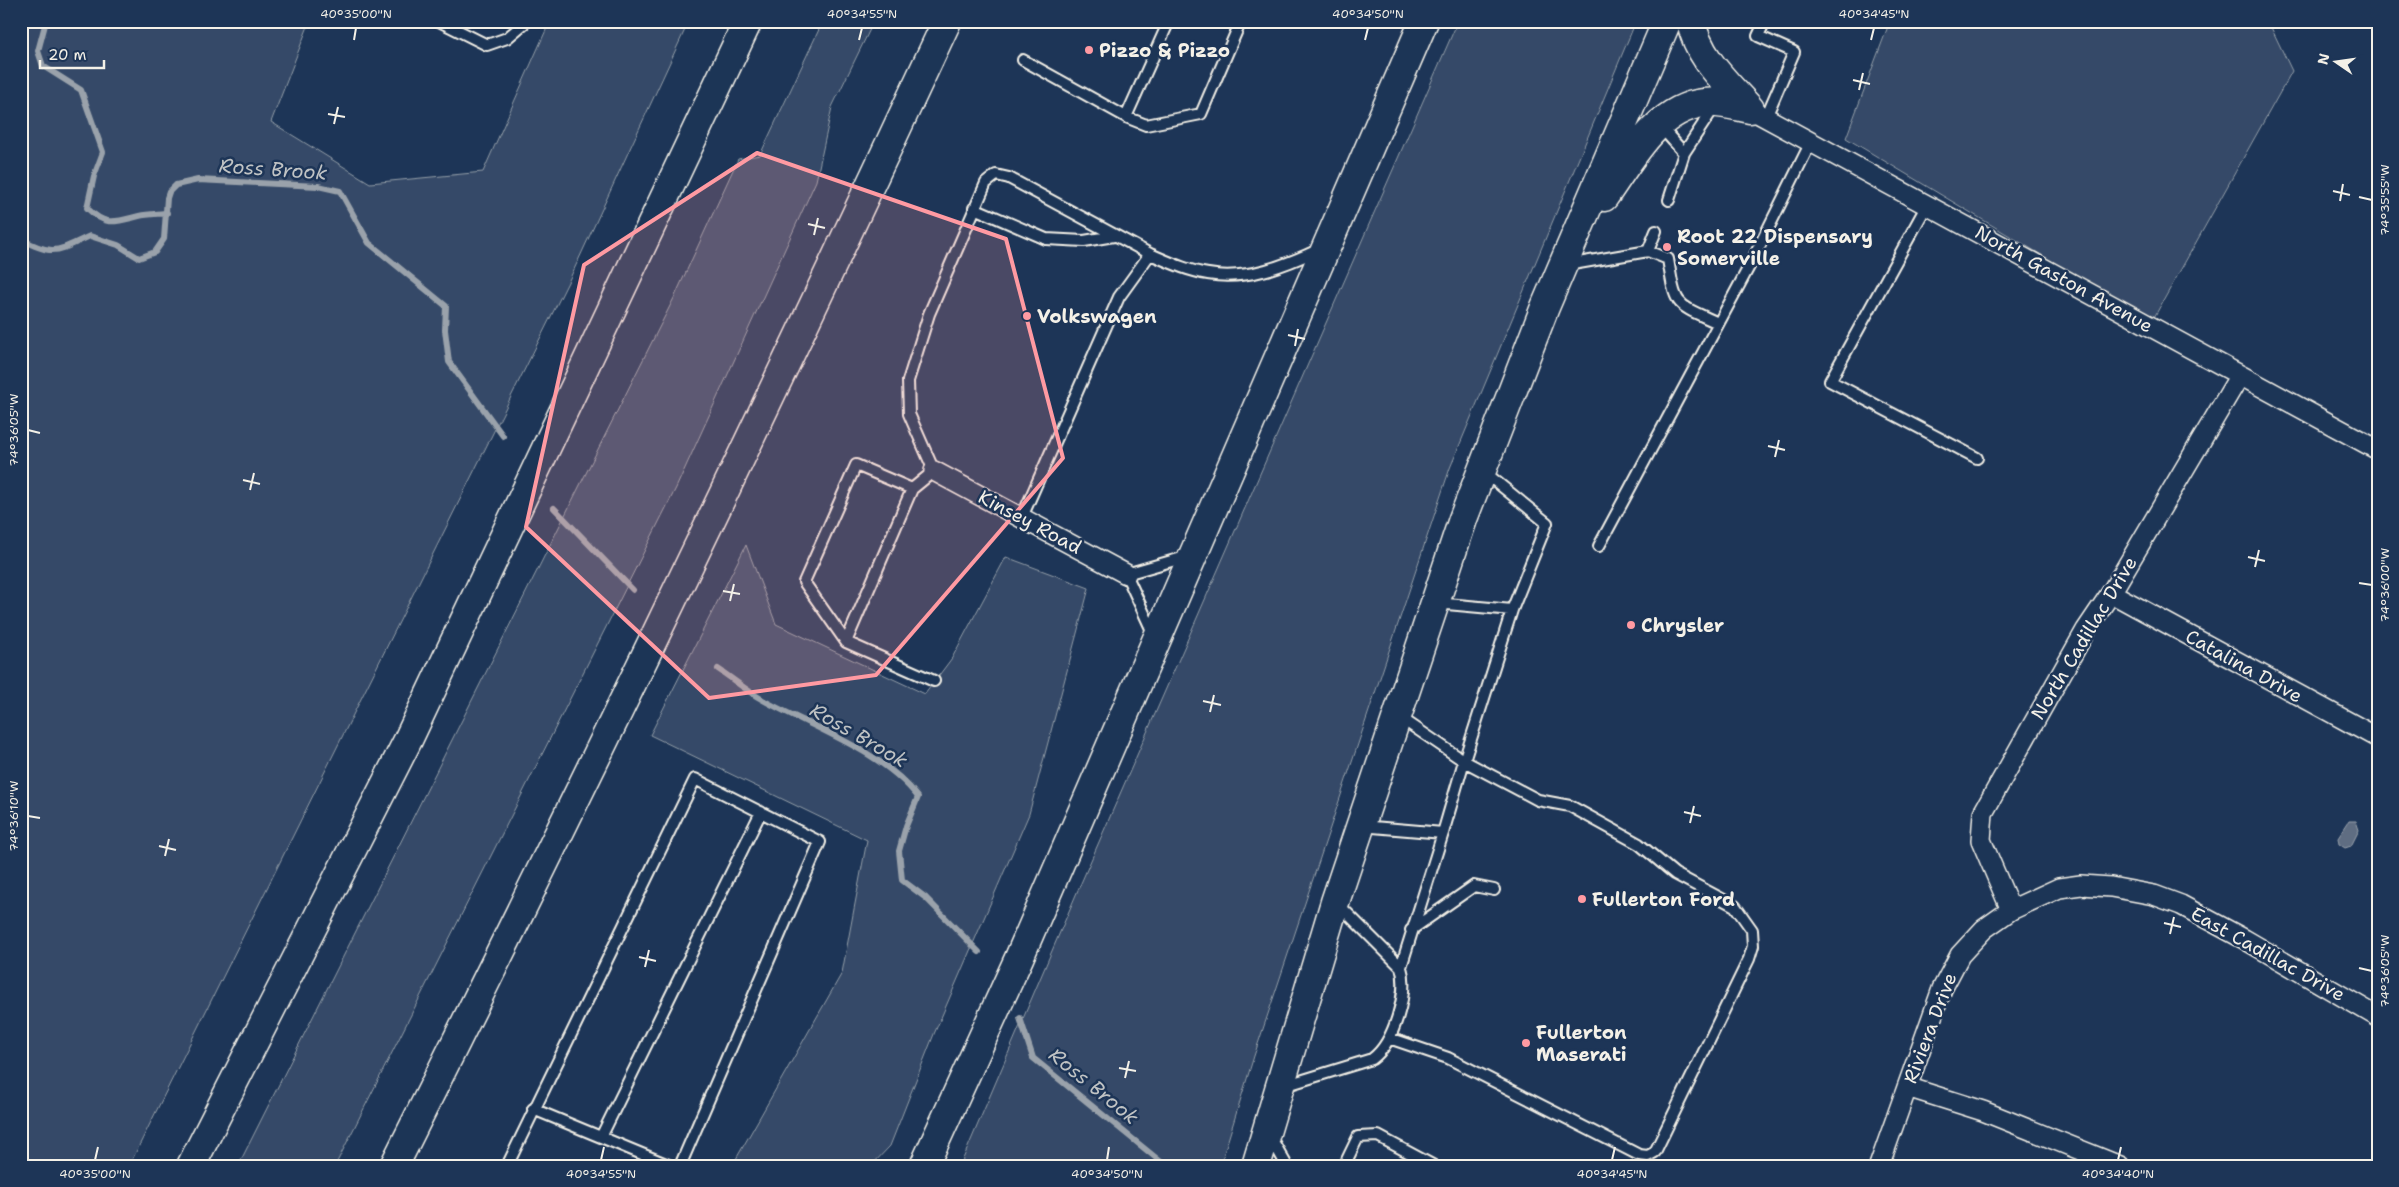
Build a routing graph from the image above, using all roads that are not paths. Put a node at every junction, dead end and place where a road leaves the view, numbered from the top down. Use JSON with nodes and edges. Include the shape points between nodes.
{"nodes":[{"id":1,"x":439,"y":21,"type":"edge"},
{"id":2,"x":528,"y":21,"type":"edge"},
{"id":3,"x":748,"y":21,"type":"edge"},
{"id":4,"x":947,"y":21,"type":"edge"},
{"id":5,"x":1169,"y":21,"type":"edge"},
{"id":6,"x":1241,"y":21,"type":"edge"},
{"id":7,"x":1411,"y":21,"type":"edge"},
{"id":8,"x":1424,"y":21,"type":"edge"},
{"id":9,"x":1667,"y":21,"type":"edge"},
{"id":10,"x":1691,"y":21,"type":"edge"},
{"id":11,"x":1765,"y":21,"type":"edge"},
{"id":12,"x":1023,"y":60,"type":"dead end"},
{"id":13,"x":1401,"y":74,"type":"junction"},
{"id":14,"x":1716,"y":103,"type":"junction"},
{"id":15,"x":1758,"y":113,"type":"junction"},
{"id":16,"x":1126,"y":118,"type":"junction"},
{"id":17,"x":1659,"y":125,"type":"junction"},
{"id":18,"x":1811,"y":142,"type":"junction"},
{"id":19,"x":1684,"y":153,"type":"junction"},
{"id":20,"x":1669,"y":200,"type":"dead end"},
{"id":21,"x":1927,"y":205,"type":"junction"},
{"id":22,"x":974,"y":208,"type":"junction"},
{"id":23,"x":1656,"y":231,"type":"dead end"},
{"id":24,"x":1576,"y":235,"type":"junction"},
{"id":25,"x":1114,"y":236,"type":"junction"},
{"id":26,"x":1328,"y":246,"type":"junction"},
{"id":27,"x":1648,"y":251,"type":"junction"},
{"id":28,"x":1150,"y":254,"type":"junction"},
{"id":29,"x":1563,"y":266,"type":"junction"},
{"id":30,"x":1718,"y":323,"type":"junction"},
{"id":31,"x":2240,"y":375,"type":"junction"},
{"id":32,"x":2378,"y":450,"type":"edge"},
{"id":33,"x":1977,"y":458,"type":"dead end"},
{"id":34,"x":1482,"y":470,"type":"junction"},
{"id":35,"x":934,"y":472,"type":"junction"},
{"id":36,"x":912,"y":489,"type":"junction"},
{"id":37,"x":1022,"y":517,"type":"junction"},
{"id":38,"x":1599,"y":546,"type":"dead end"},
{"id":39,"x":1195,"y":554,"type":"junction"},
{"id":40,"x":1126,"y":574,"type":"junction"},
{"id":41,"x":2111,"y":593,"type":"junction"},
{"id":42,"x":1435,"y":603,"type":"junction"},
{"id":43,"x":1512,"y":610,"type":"junction"},
{"id":44,"x":1157,"y":641,"type":"junction"},
{"id":45,"x":846,"y":642,"type":"junction"},
{"id":46,"x":934,"y":681,"type":"dead end"},
{"id":47,"x":1396,"y":715,"type":"junction"},
{"id":48,"x":2378,"y":738,"type":"edge"},
{"id":49,"x":1464,"y":761,"type":"junction"},
{"id":50,"x":761,"y":812,"type":"junction"},
{"id":51,"x":1360,"y":826,"type":"junction"},
{"id":52,"x":1443,"y":833,"type":"junction"},
{"id":53,"x":1494,"y":890,"type":"dead end"},
{"id":54,"x":1335,"y":902,"type":"junction"},
{"id":55,"x":2011,"y":910,"type":"junction"},
{"id":56,"x":1411,"y":930,"type":"junction"},
{"id":57,"x":1400,"y":966,"type":"junction"},
{"id":58,"x":2378,"y":1017,"type":"edge"},
{"id":59,"x":1389,"y":1038,"type":"junction"},
{"id":60,"x":1280,"y":1087,"type":"junction"},
{"id":61,"x":1906,"y":1087,"type":"junction"},
{"id":62,"x":533,"y":1110,"type":"junction"},
{"id":63,"x":1267,"y":1130,"type":"junction"},
{"id":64,"x":601,"y":1137,"type":"junction"},
{"id":65,"x":191,"y":1166,"type":"edge"},
{"id":66,"x":394,"y":1166,"type":"edge"},
{"id":67,"x":507,"y":1166,"type":"edge"},
{"id":68,"x":671,"y":1166,"type":"edge"},
{"id":69,"x":680,"y":1166,"type":"edge"},
{"id":70,"x":924,"y":1166,"type":"edge"},
{"id":71,"x":1256,"y":1166,"type":"edge"},
{"id":72,"x":1287,"y":1166,"type":"edge"},
{"id":73,"x":1344,"y":1166,"type":"edge"},
{"id":74,"x":1434,"y":1166,"type":"edge"},
{"id":75,"x":1880,"y":1166,"type":"edge"},
{"id":76,"x":2120,"y":1166,"type":"edge"}],
"edges":[{"from":1,"to":2,"type":"lane","via":[[486,45],[507,38]]},
{"from":3,"to":65,"type":"highway","via":[[408,740]]},
{"from":4,"to":66,"type":"highway","via":[[638,672]]},
{"from":5,"to":16,"type":"lane"},
{"from":6,"to":16,"type":"lane","via":[[1202,114],[1146,125]]},
{"from":7,"to":13,"type":"highway"},
{"from":8,"to":13,"type":"highway"},
{"from":9,"to":24,"type":"highway"},
{"from":10,"to":15,"type":"highway","via":[[1705,59]]},
{"from":11,"to":15,"type":"lane","via":[[1758,36],[1794,52]]},
{"from":12,"to":16,"type":"lane"},
{"from":13,"to":26,"type":"highway"},
{"from":14,"to":15,"type":"highway"},
{"from":14,"to":17,"type":"highway","via":[[1695,104]]},
{"from":14,"to":19,"type":"lane"},
{"from":15,"to":18,"type":"street","name":"North Gaston Avenue"},
{"from":17,"to":19,"type":"lane"},
{"from":17,"to":24,"type":"highway"},
{"from":18,"to":21,"type":"street","name":"North Gaston Avenue"},
{"from":18,"to":30,"type":"lane"},
{"from":19,"to":20,"type":"lane"},
{"from":21,"to":31,"type":"street","name":"North Gaston Avenue"},
{"from":21,"to":33,"type":"lane","via":[[1830,381]]},
{"from":22,"to":25,"type":"lane","via":[[1054,241]]},
{"from":22,"to":25,"type":"lane","via":[[988,179],[1000,175]]},
{"from":22,"to":35,"type":"lane","via":[[929,314],[908,381],[909,414]]},
{"from":23,"to":27,"type":"lane"},
{"from":24,"to":29,"type":"highway"},
{"from":25,"to":28,"type":"lane"},
{"from":26,"to":28,"type":"lane","via":[[1290,264],[1228,276],[1188,270]]},
{"from":26,"to":39,"type":"highway"},
{"from":27,"to":29,"type":"lane"},
{"from":27,"to":30,"type":"lane","via":[[1668,260],[1674,296],[1682,306]]},
{"from":28,"to":37,"type":"lane","via":[[1120,297]]},
{"from":29,"to":34,"type":"highway"},
{"from":30,"to":38,"type":"lane"},
{"from":31,"to":32,"type":"street","name":"North Gaston Avenue"},
{"from":31,"to":41,"type":"street","name":"North Cadillac Drive"},
{"from":34,"to":42,"type":"highway"},
{"from":34,"to":43,"type":"lane","via":[[1547,522]]},
{"from":35,"to":36,"type":"lane"},
{"from":35,"to":37,"type":"street","name":"Kinsey Road"},
{"from":36,"to":45,"type":"lane"},
{"from":36,"to":45,"type":"lane","via":[[856,465],[804,582]]},
{"from":37,"to":40,"type":"street","name":"Kinsey Road"},
{"from":39,"to":40,"type":"lane"},
{"from":39,"to":44,"type":"highway"},
{"from":40,"to":44,"type":"lane"},
{"from":41,"to":48,"type":"street","name":"Catalina Drive"},
{"from":41,"to":55,"type":"street","name":"North Cadillac Drive","via":[[2086,630],[1983,813],[1981,840]]},
{"from":42,"to":43,"type":"lane"},
{"from":42,"to":47,"type":"highway"},
{"from":43,"to":49,"type":"lane"},
{"from":44,"to":70,"type":"highway"},
{"from":45,"to":46,"type":"lane"},
{"from":47,"to":49,"type":"lane"},
{"from":47,"to":51,"type":"highway"},
{"from":49,"to":52,"type":"lane"},
{"from":49,"to":59,"type":"lane","via":[[1538,800],[1570,806],[1639,844],[1675,874],[1735,906],[1752,930],[1753,946],[1655,1152],[1648,1156],[1639,1155],[1448,1058]]},
{"from":50,"to":62,"type":"lane","via":[[695,779]]},
{"from":50,"to":64,"type":"lane"},
{"from":50,"to":69,"type":"lane","via":[[820,842]]},
{"from":51,"to":52,"type":"lane"},
{"from":51,"to":54,"type":"highway"},
{"from":52,"to":56,"type":"lane"},
{"from":53,"to":56,"type":"lane","via":[[1474,886]]},
{"from":54,"to":57,"type":"lane"},
{"from":54,"to":60,"type":"highway"},
{"from":55,"to":58,"type":"street","name":"East Cadillac Drive","via":[[2059,888],[2081,885],[2154,895],[2181,905],[2244,939]]},
{"from":55,"to":61,"type":"street","name":"Riviera Drive","via":[[1984,929],[1960,955],[1942,989]]},
{"from":56,"to":57,"type":"lane"},
{"from":57,"to":59,"type":"lane","via":[[1404,976],[1404,995]]},
{"from":59,"to":60,"type":"lane","via":[[1382,1052],[1372,1059]]},
{"from":60,"to":63,"type":"highway"},
{"from":61,"to":75,"type":"street","name":"Riviera Drive"},
{"from":61,"to":76,"type":"street","via":[[1984,1111]]},
{"from":62,"to":64,"type":"lane"},
{"from":62,"to":67,"type":"lane"},
{"from":63,"to":71,"type":"highway"},
{"from":63,"to":72,"type":"lane"},
{"from":64,"to":68,"type":"lane"},
{"from":73,"to":74,"type":"lane","via":[[1358,1137],[1368,1135],[1378,1136]]}]}
